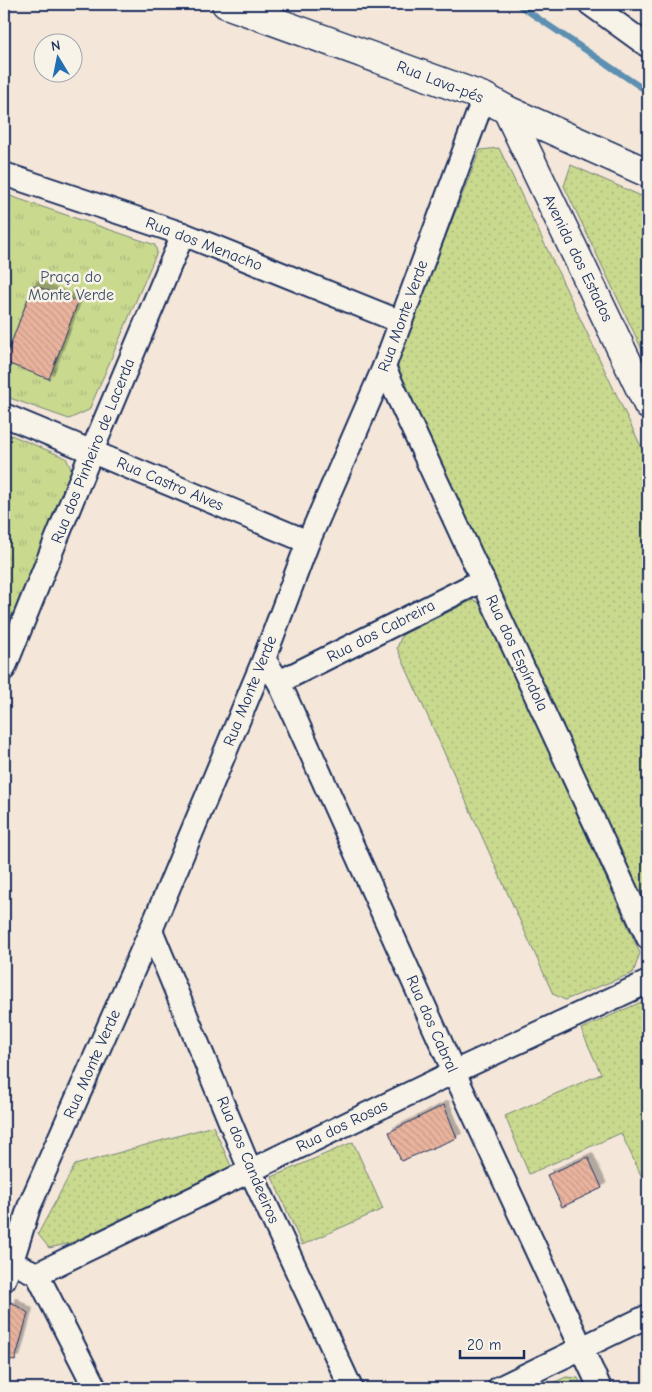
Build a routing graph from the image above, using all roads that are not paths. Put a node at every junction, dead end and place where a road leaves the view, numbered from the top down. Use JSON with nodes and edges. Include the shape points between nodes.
{"nodes":[{"id":1,"x":226,"y":4,"type":"edge"},
{"id":2,"x":590,"y":4,"type":"edge"},
{"id":3,"x":648,"y":46,"type":"edge"},
{"id":4,"x":484,"y":97,"type":"junction"},
{"id":5,"x":507,"y":110,"type":"junction"},
{"id":6,"x":648,"y":173,"type":"edge"},
{"id":7,"x":4,"y":174,"type":"edge"},
{"id":8,"x":183,"y":234,"type":"junction"},
{"id":9,"x":400,"y":322,"type":"junction"},
{"id":10,"x":384,"y":368,"type":"junction"},
{"id":11,"x":648,"y":405,"type":"edge"},
{"id":12,"x":4,"y":415,"type":"edge"},
{"id":13,"x":92,"y":451,"type":"junction"},
{"id":14,"x":308,"y":542,"type":"junction"},
{"id":15,"x":483,"y":580,"type":"junction"},
{"id":16,"x":264,"y":659,"type":"junction"},
{"id":17,"x":4,"y":669,"type":"edge"},
{"id":18,"x":279,"y":682,"type":"junction"},
{"id":19,"x":151,"y":930,"type":"junction"},
{"id":20,"x":648,"y":938,"type":"edge"},
{"id":21,"x":648,"y":982,"type":"edge"},
{"id":22,"x":454,"y":1072,"type":"junction"},
{"id":23,"x":250,"y":1170,"type":"junction"},
{"id":24,"x":6,"y":1263,"type":"edge"},
{"id":25,"x":36,"y":1274,"type":"junction"},
{"id":26,"x":648,"y":1316,"type":"edge"},
{"id":27,"x":580,"y":1348,"type":"junction"},
{"id":28,"x":94,"y":1388,"type":"edge"},
{"id":29,"x":351,"y":1388,"type":"edge"},
{"id":30,"x":499,"y":1388,"type":"edge"},
{"id":31,"x":600,"y":1388,"type":"edge"}],
"edges":[{"from":1,"to":4,"type":"street","name":"Rua Lava-pés"},
{"from":2,"to":3,"type":"street"},
{"from":4,"to":5,"type":"street","name":"Rua Lava-pés"},
{"from":4,"to":9,"type":"street","name":"Rua Monte Verde"},
{"from":5,"to":6,"type":"street","name":"Rua Lava-pés"},
{"from":5,"to":11,"type":"street","name":"Avenida dos Estados"},
{"from":7,"to":8,"type":"street","name":"Rua dos Menacho"},
{"from":8,"to":9,"type":"street","name":"Rua dos Menacho"},
{"from":8,"to":13,"type":"street","name":"Rua dos Pinheiro de Lacerda"},
{"from":9,"to":10,"type":"street","name":"Rua Monte Verde"},
{"from":10,"to":14,"type":"street","name":"Rua Monte Verde"},
{"from":10,"to":15,"type":"street","name":"Rua dos Espíndola"},
{"from":12,"to":13,"type":"street","name":"Rua Castro Alves"},
{"from":13,"to":14,"type":"street","name":"Rua Castro Alves"},
{"from":13,"to":17,"type":"street","name":"Rua dos Pinheiro de Lacerda"},
{"from":14,"to":16,"type":"street","name":"Rua Monte Verde"},
{"from":15,"to":18,"type":"street","name":"Rua dos Cabreira"},
{"from":15,"to":20,"type":"street","name":"Rua dos Espíndola"},
{"from":16,"to":18,"type":"street","name":"Rua dos Cabral"},
{"from":16,"to":19,"type":"street","name":"Rua Monte Verde"},
{"from":18,"to":22,"type":"street","name":"Rua dos Cabral"},
{"from":19,"to":23,"type":"street","name":"Rua dos Candeeiros"},
{"from":19,"to":24,"type":"street","name":"Rua Monte Verde"},
{"from":21,"to":22,"type":"street","name":"Rua dos Rosas"},
{"from":22,"to":23,"type":"street","name":"Rua dos Rosas"},
{"from":22,"to":27,"type":"street","name":"Rua dos Cabral"},
{"from":23,"to":25,"type":"street","name":"Rua dos Rosas"},
{"from":23,"to":29,"type":"street","name":"Rua dos Candeeiros"},
{"from":24,"to":25,"type":"street"},
{"from":25,"to":28,"type":"street"},
{"from":26,"to":27,"type":"street"},
{"from":27,"to":30,"type":"street"},
{"from":27,"to":31,"type":"street","name":"Rua dos Cabral"}]}
